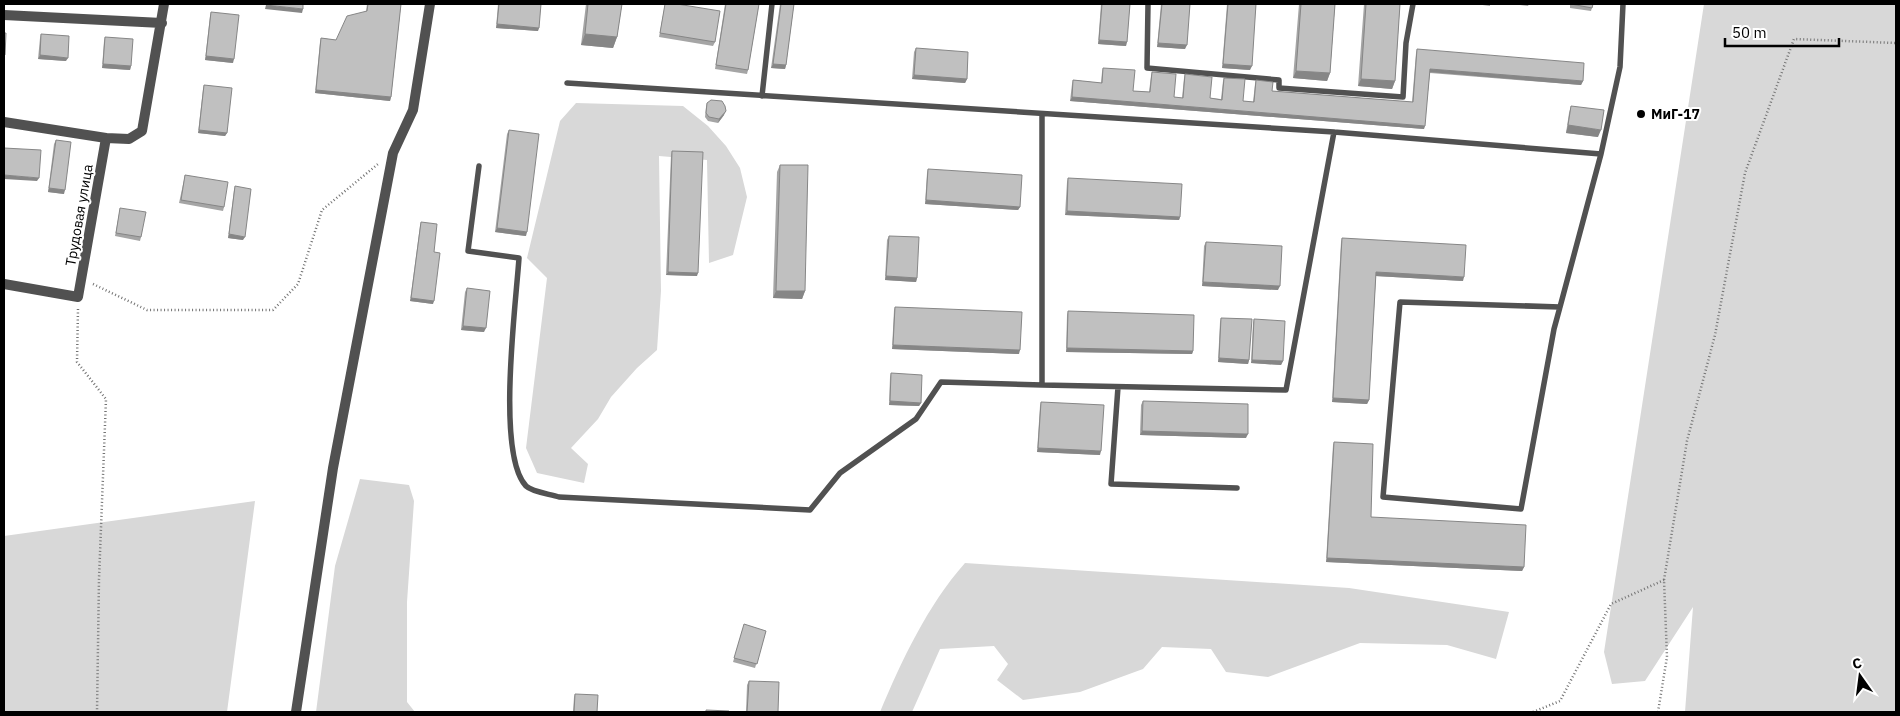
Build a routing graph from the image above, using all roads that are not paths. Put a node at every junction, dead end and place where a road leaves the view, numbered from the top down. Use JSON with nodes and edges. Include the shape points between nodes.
{"nodes":[{"id":1,"x":164,"y":4,"type":"edge"},
{"id":2,"x":430,"y":4,"type":"edge"},
{"id":3,"x":772,"y":4,"type":"edge"},
{"id":4,"x":1148,"y":4,"type":"edge"},
{"id":5,"x":1413,"y":4,"type":"edge"},
{"id":6,"x":1623,"y":4,"type":"edge"},
{"id":7,"x":4,"y":16,"type":"edge"},
{"id":8,"x":162,"y":23,"type":"junction"},
{"id":9,"x":567,"y":83,"type":"dead end"},
{"id":10,"x":762,"y":96,"type":"junction"},
{"id":11,"x":1042,"y":114,"type":"junction"},
{"id":12,"x":4,"y":122,"type":"edge"},
{"id":13,"x":1334,"y":132,"type":"junction"},
{"id":14,"x":106,"y":138,"type":"junction"},
{"id":15,"x":1601,"y":154,"type":"junction"},
{"id":16,"x":479,"y":166,"type":"dead end"},
{"id":17,"x":4,"y":284,"type":"edge"},
{"id":18,"x":1560,"y":307,"type":"junction"},
{"id":19,"x":1042,"y":385,"type":"junction"},
{"id":20,"x":1118,"y":387,"type":"junction"},
{"id":21,"x":1237,"y":488,"type":"dead end"},
{"id":22,"x":296,"y":712,"type":"edge"}],
"edges":[{"from":1,"to":8,"type":"street"},
{"from":2,"to":22,"type":"street","via":[[413,110],[393,153],[333,468]]},
{"from":3,"to":10,"type":"lane"},
{"from":4,"to":5,"type":"lane","via":[[1147,68],[1279,80],[1279,88],[1403,97],[1406,43]]},
{"from":6,"to":15,"type":"lane","via":[[1620,67]]},
{"from":7,"to":8,"type":"street"},
{"from":8,"to":14,"type":"street","via":[[142,131],[129,139]]},
{"from":9,"to":10,"type":"lane"},
{"from":10,"to":11,"type":"lane"},
{"from":11,"to":13,"type":"lane"},
{"from":11,"to":19,"type":"lane"},
{"from":12,"to":14,"type":"street"},
{"from":13,"to":15,"type":"lane"},
{"from":13,"to":20,"type":"lane","via":[[1286,390]]},
{"from":14,"to":17,"type":"street","name":"Трудовая улица","via":[[78,297]]},
{"from":15,"to":18,"type":"lane"},
{"from":16,"to":19,"type":"lane","via":[[468,251],[519,258],[509,421],[517,471],[527,487],[559,497],[810,510],[840,473],[916,419],[941,382]]},
{"from":18,"to":18,"type":"lane","via":[[1521,509],[1383,497],[1400,302]]},
{"from":19,"to":20,"type":"lane"},
{"from":20,"to":21,"type":"lane","via":[[1111,484]]}]}
